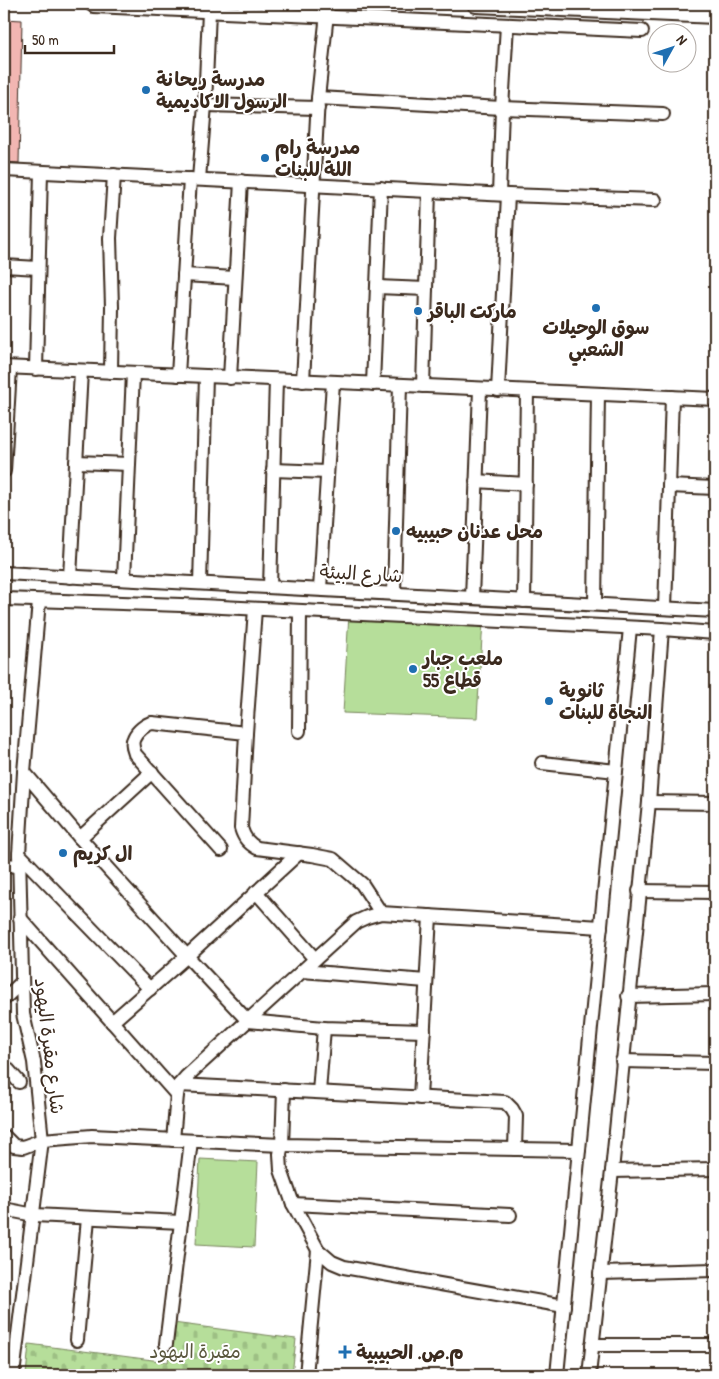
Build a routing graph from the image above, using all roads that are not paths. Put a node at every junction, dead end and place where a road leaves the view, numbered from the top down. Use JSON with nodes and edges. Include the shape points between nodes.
{"nodes":[{"id":1,"x":92,"y":4,"type":"edge"},
{"id":2,"x":476,"y":4,"type":"edge"},
{"id":3,"x":327,"y":10,"type":"edge"},
{"id":4,"x":209,"y":11,"type":"junction"},
{"id":5,"x":715,"y":15,"type":"edge"},
{"id":6,"x":507,"y":25,"type":"junction"},
{"id":7,"x":642,"y":31,"type":"dead end"},
{"id":8,"x":318,"y":103,"type":"junction"},
{"id":9,"x":205,"y":105,"type":"junction"},
{"id":10,"x":502,"y":108,"type":"junction"},
{"id":11,"x":663,"y":114,"type":"dead end"},
{"id":12,"x":4,"y":170,"type":"edge"},
{"id":13,"x":41,"y":172,"type":"junction"},
{"id":14,"x":114,"y":175,"type":"junction"},
{"id":15,"x":194,"y":179,"type":"junction"},
{"id":16,"x":241,"y":181,"type":"junction"},
{"id":17,"x":314,"y":185,"type":"junction"},
{"id":18,"x":381,"y":188,"type":"junction"},
{"id":19,"x":429,"y":191,"type":"junction"},
{"id":20,"x":504,"y":194,"type":"junction"},
{"id":21,"x":655,"y":200,"type":"dead end"},
{"id":22,"x":4,"y":266,"type":"edge"},
{"id":23,"x":38,"y":268,"type":"junction"},
{"id":24,"x":184,"y":275,"type":"junction"},
{"id":25,"x":235,"y":278,"type":"junction"},
{"id":26,"x":377,"y":288,"type":"junction"},
{"id":27,"x":426,"y":289,"type":"junction"},
{"id":28,"x":7,"y":368,"type":"edge"},
{"id":29,"x":36,"y":369,"type":"junction"},
{"id":30,"x":81,"y":371,"type":"junction"},
{"id":31,"x":110,"y":372,"type":"junction"},
{"id":32,"x":133,"y":373,"type":"junction"},
{"id":33,"x":178,"y":375,"type":"junction"},
{"id":34,"x":206,"y":376,"type":"junction"},
{"id":35,"x":230,"y":378,"type":"junction"},
{"id":36,"x":276,"y":380,"type":"junction"},
{"id":37,"x":303,"y":381,"type":"junction"},
{"id":38,"x":333,"y":382,"type":"junction"},
{"id":39,"x":373,"y":384,"type":"junction"},
{"id":40,"x":400,"y":385,"type":"junction"},
{"id":41,"x":423,"y":386,"type":"junction"},
{"id":42,"x":480,"y":389,"type":"junction"},
{"id":43,"x":498,"y":390,"type":"junction"},
{"id":44,"x":527,"y":391,"type":"junction"},
{"id":45,"x":598,"y":394,"type":"junction"},
{"id":46,"x":672,"y":397,"type":"junction"},
{"id":47,"x":715,"y":399,"type":"edge"},
{"id":48,"x":76,"y":462,"type":"junction"},
{"id":49,"x":129,"y":464,"type":"junction"},
{"id":50,"x":273,"y":470,"type":"junction"},
{"id":51,"x":4,"y":471,"type":"edge"},
{"id":52,"x":328,"y":472,"type":"junction"},
{"id":53,"x":476,"y":481,"type":"junction"},
{"id":54,"x":526,"y":484,"type":"junction"},
{"id":55,"x":669,"y":486,"type":"junction"},
{"id":56,"x":715,"y":488,"type":"edge"},
{"id":57,"x":4,"y":574,"type":"edge"},
{"id":58,"x":70,"y":577,"type":"junction"},
{"id":59,"x":124,"y":580,"type":"junction"},
{"id":60,"x":181,"y":582,"type":"junction"},
{"id":61,"x":200,"y":583,"type":"junction"},
{"id":62,"x":270,"y":587,"type":"junction"},
{"id":63,"x":320,"y":589,"type":"junction"},
{"id":64,"x":394,"y":593,"type":"junction"},
{"id":65,"x":472,"y":598,"type":"junction"},
{"id":66,"x":4,"y":599,"type":"edge"},
{"id":67,"x":40,"y":601,"type":"junction"},
{"id":68,"x":524,"y":601,"type":"junction"},
{"id":69,"x":595,"y":604,"type":"junction"},
{"id":70,"x":181,"y":605,"type":"junction"},
{"id":71,"x":665,"y":608,"type":"junction"},
{"id":72,"x":256,"y":609,"type":"junction"},
{"id":73,"x":715,"y":610,"type":"edge"},
{"id":74,"x":300,"y":611,"type":"junction"},
{"id":75,"x":630,"y":628,"type":"junction"},
{"id":76,"x":662,"y":629,"type":"junction"},
{"id":77,"x":715,"y":633,"type":"edge"},
{"id":78,"x":299,"y":731,"type":"dead end"},
{"id":79,"x":246,"y":733,"type":"junction"},
{"id":80,"x":542,"y":763,"type":"dead end"},
{"id":81,"x":616,"y":771,"type":"junction"},
{"id":82,"x":24,"y":772,"type":"junction"},
{"id":83,"x":152,"y":772,"type":"junction"},
{"id":84,"x":649,"y":802,"type":"junction"},
{"id":85,"x":715,"y":803,"type":"edge"},
{"id":86,"x":80,"y":838,"type":"junction"},
{"id":87,"x":221,"y":850,"type":"dead end"},
{"id":88,"x":299,"y":853,"type":"junction"},
{"id":89,"x":19,"y":860,"type":"junction"},
{"id":90,"x":4,"y":865,"type":"edge"},
{"id":91,"x":640,"y":891,"type":"junction"},
{"id":92,"x":256,"y":892,"type":"junction"},
{"id":93,"x":715,"y":892,"type":"edge"},
{"id":94,"x":381,"y":913,"type":"junction"},
{"id":95,"x":430,"y":916,"type":"junction"},
{"id":96,"x":20,"y":918,"type":"junction"},
{"id":97,"x":601,"y":928,"type":"junction"},
{"id":98,"x":187,"y":956,"type":"junction"},
{"id":99,"x":315,"y":959,"type":"junction"},
{"id":100,"x":302,"y":971,"type":"junction"},
{"id":101,"x":426,"y":981,"type":"junction"},
{"id":102,"x":22,"y":982,"type":"junction"},
{"id":103,"x":150,"y":989,"type":"junction"},
{"id":104,"x":715,"y":994,"type":"edge"},
{"id":105,"x":628,"y":996,"type":"junction"},
{"id":106,"x":4,"y":999,"type":"edge"},
{"id":107,"x":112,"y":1022,"type":"junction"},
{"id":108,"x":248,"y":1022,"type":"junction"},
{"id":109,"x":324,"y":1028,"type":"junction"},
{"id":110,"x":424,"y":1031,"type":"junction"},
{"id":111,"x":622,"y":1061,"type":"junction"},
{"id":112,"x":715,"y":1063,"type":"edge"},
{"id":113,"x":4,"y":1065,"type":"edge"},
{"id":114,"x":19,"y":1082,"type":"dead end"},
{"id":115,"x":178,"y":1090,"type":"junction"},
{"id":116,"x":284,"y":1090,"type":"junction"},
{"id":117,"x":318,"y":1092,"type":"junction"},
{"id":118,"x":420,"y":1098,"type":"junction"},
{"id":119,"x":4,"y":1136,"type":"edge"},
{"id":120,"x":42,"y":1140,"type":"junction"},
{"id":121,"x":173,"y":1140,"type":"junction"},
{"id":122,"x":190,"y":1141,"type":"junction"},
{"id":123,"x":282,"y":1145,"type":"junction"},
{"id":124,"x":515,"y":1149,"type":"junction"},
{"id":125,"x":579,"y":1150,"type":"junction"},
{"id":126,"x":715,"y":1169,"type":"edge"},
{"id":127,"x":612,"y":1171,"type":"junction"},
{"id":128,"x":293,"y":1204,"type":"junction"},
{"id":129,"x":4,"y":1209,"type":"edge"},
{"id":130,"x":34,"y":1214,"type":"junction"},
{"id":131,"x":510,"y":1215,"type":"dead end"},
{"id":132,"x":88,"y":1218,"type":"junction"},
{"id":133,"x":181,"y":1222,"type":"junction"},
{"id":134,"x":318,"y":1250,"type":"junction"},
{"id":135,"x":715,"y":1270,"type":"edge"},
{"id":136,"x":600,"y":1273,"type":"junction"},
{"id":137,"x":564,"y":1306,"type":"junction"},
{"id":138,"x":77,"y":1340,"type":"dead end"},
{"id":139,"x":166,"y":1344,"type":"dead end"},
{"id":140,"x":715,"y":1344,"type":"edge"},
{"id":141,"x":592,"y":1345,"type":"junction"},
{"id":142,"x":13,"y":1375,"type":"edge"},
{"id":143,"x":306,"y":1375,"type":"edge"},
{"id":144,"x":558,"y":1375,"type":"edge"},
{"id":145,"x":589,"y":1375,"type":"edge"}],
"edges":[{"from":1,"to":4,"type":"street"},
{"from":2,"to":5,"type":"main road"},
{"from":3,"to":4,"type":"street"},
{"from":3,"to":6,"type":"street"},
{"from":3,"to":8,"type":"street"},
{"from":4,"to":9,"type":"street"},
{"from":6,"to":7,"type":"street"},
{"from":6,"to":10,"type":"street"},
{"from":8,"to":9,"type":"street"},
{"from":8,"to":10,"type":"street"},
{"from":8,"to":17,"type":"street"},
{"from":9,"to":15,"type":"street"},
{"from":10,"to":11,"type":"street"},
{"from":10,"to":20,"type":"street"},
{"from":12,"to":13,"type":"street"},
{"from":13,"to":14,"type":"street"},
{"from":13,"to":23,"type":"street"},
{"from":14,"to":15,"type":"street"},
{"from":14,"to":31,"type":"street","via":[[110,238]]},
{"from":15,"to":16,"type":"street"},
{"from":15,"to":24,"type":"street"},
{"from":16,"to":17,"type":"street"},
{"from":16,"to":25,"type":"street"},
{"from":17,"to":18,"type":"street"},
{"from":17,"to":37,"type":"street"},
{"from":18,"to":19,"type":"street"},
{"from":18,"to":26,"type":"street"},
{"from":19,"to":20,"type":"street"},
{"from":19,"to":27,"type":"street"},
{"from":20,"to":21,"type":"street"},
{"from":20,"to":43,"type":"street"},
{"from":22,"to":23,"type":"street"},
{"from":23,"to":29,"type":"street"},
{"from":24,"to":25,"type":"street"},
{"from":24,"to":33,"type":"street"},
{"from":25,"to":35,"type":"street"},
{"from":26,"to":27,"type":"street"},
{"from":26,"to":39,"type":"street"},
{"from":27,"to":41,"type":"street"},
{"from":28,"to":29,"type":"street"},
{"from":28,"to":51,"type":"street"},
{"from":29,"to":30,"type":"street"},
{"from":30,"to":31,"type":"street"},
{"from":30,"to":48,"type":"street"},
{"from":31,"to":32,"type":"street"},
{"from":32,"to":33,"type":"street"},
{"from":32,"to":49,"type":"street"},
{"from":33,"to":34,"type":"street"},
{"from":34,"to":35,"type":"street"},
{"from":34,"to":61,"type":"street"},
{"from":35,"to":36,"type":"street"},
{"from":36,"to":37,"type":"street"},
{"from":36,"to":50,"type":"street"},
{"from":37,"to":38,"type":"street"},
{"from":38,"to":39,"type":"street"},
{"from":38,"to":52,"type":"street"},
{"from":39,"to":40,"type":"street"},
{"from":40,"to":41,"type":"street"},
{"from":40,"to":64,"type":"street"},
{"from":41,"to":42,"type":"street"},
{"from":42,"to":43,"type":"street"},
{"from":42,"to":53,"type":"street"},
{"from":43,"to":44,"type":"street"},
{"from":44,"to":45,"type":"street"},
{"from":44,"to":54,"type":"street"},
{"from":45,"to":46,"type":"street"},
{"from":45,"to":69,"type":"street"},
{"from":46,"to":47,"type":"street"},
{"from":46,"to":55,"type":"street"},
{"from":48,"to":49,"type":"street"},
{"from":48,"to":58,"type":"street"},
{"from":49,"to":59,"type":"street"},
{"from":50,"to":52,"type":"street"},
{"from":50,"to":62,"type":"street"},
{"from":52,"to":63,"type":"street"},
{"from":53,"to":54,"type":"street"},
{"from":53,"to":65,"type":"street"},
{"from":54,"to":68,"type":"street"},
{"from":55,"to":56,"type":"street"},
{"from":55,"to":71,"type":"street"},
{"from":57,"to":58,"type":"street","name":"شارع البيئة"},
{"from":58,"to":59,"type":"street","name":"شارع البيئة"},
{"from":59,"to":60,"type":"street","name":"شارع البيئة"},
{"from":60,"to":61,"type":"street","name":"شارع البيئة"},
{"from":60,"to":70,"type":"street"},
{"from":61,"to":62,"type":"street","name":"شارع البيئة"},
{"from":62,"to":63,"type":"street","name":"شارع البيئة"},
{"from":63,"to":64,"type":"street","name":"شارع البيئة"},
{"from":64,"to":65,"type":"street","name":"شارع البيئة"},
{"from":65,"to":68,"type":"street","name":"شارع البيئة"},
{"from":66,"to":67,"type":"street"},
{"from":67,"to":70,"type":"street"},
{"from":67,"to":82,"type":"street","name":"شارع مقبرة اليهود"},
{"from":68,"to":69,"type":"street","name":"شارع البيئة"},
{"from":69,"to":71,"type":"street","name":"شارع البيئة"},
{"from":70,"to":72,"type":"street"},
{"from":71,"to":73,"type":"street","name":"شارع البيئة"},
{"from":72,"to":74,"type":"street"},
{"from":72,"to":79,"type":"street"},
{"from":74,"to":75,"type":"street"},
{"from":74,"to":78,"type":"street"},
{"from":75,"to":76,"type":"street"},
{"from":75,"to":81,"type":"street"},
{"from":76,"to":77,"type":"street"},
{"from":76,"to":84,"type":"street"},
{"from":79,"to":83,"type":"street","via":[[146,724],[132,745],[135,754]]},
{"from":79,"to":88,"type":"street","via":[[243,834],[257,848]]},
{"from":80,"to":81,"type":"street"},
{"from":81,"to":97,"type":"street"},
{"from":82,"to":86,"type":"street"},
{"from":82,"to":89,"type":"street","name":"شارع مقبرة اليهود"},
{"from":83,"to":86,"type":"street"},
{"from":83,"to":87,"type":"street"},
{"from":84,"to":85,"type":"street"},
{"from":84,"to":91,"type":"street"},
{"from":86,"to":98,"type":"street"},
{"from":88,"to":92,"type":"street"},
{"from":88,"to":94,"type":"street","via":[[333,859],[362,884]]},
{"from":89,"to":90,"type":"street"},
{"from":89,"to":96,"type":"street","name":"شارع مقبرة اليهود"},
{"from":89,"to":103,"type":"street"},
{"from":91,"to":93,"type":"street"},
{"from":91,"to":105,"type":"street"},
{"from":92,"to":98,"type":"street"},
{"from":92,"to":99,"type":"street"},
{"from":94,"to":95,"type":"street"},
{"from":94,"to":99,"type":"street","via":[[356,922]]},
{"from":95,"to":97,"type":"street"},
{"from":95,"to":101,"type":"street"},
{"from":96,"to":102,"type":"street","name":"شارع مقبرة اليهود"},
{"from":96,"to":107,"type":"street"},
{"from":97,"to":125,"type":"street"},
{"from":98,"to":103,"type":"street"},
{"from":98,"to":108,"type":"street"},
{"from":99,"to":100,"type":"street"},
{"from":100,"to":101,"type":"street"},
{"from":100,"to":108,"type":"street"},
{"from":101,"to":110,"type":"street"},
{"from":102,"to":106,"type":"street"},
{"from":102,"to":120,"type":"street","name":"شارع مقبرة اليهود","via":[[23,1014],[34,1062]]},
{"from":103,"to":107,"type":"street"},
{"from":104,"to":105,"type":"street"},
{"from":105,"to":111,"type":"street"},
{"from":107,"to":115,"type":"street"},
{"from":108,"to":109,"type":"street"},
{"from":108,"to":115,"type":"street","via":[[186,1077]]},
{"from":109,"to":110,"type":"street"},
{"from":109,"to":117,"type":"street"},
{"from":110,"to":118,"type":"street"},
{"from":111,"to":112,"type":"street"},
{"from":111,"to":127,"type":"street"},
{"from":113,"to":114,"type":"street"},
{"from":115,"to":116,"type":"street"},
{"from":115,"to":121,"type":"street"},
{"from":116,"to":117,"type":"street"},
{"from":116,"to":123,"type":"street"},
{"from":117,"to":118,"type":"street"},
{"from":118,"to":124,"type":"street","via":[[505,1102],[516,1116]]},
{"from":119,"to":120,"type":"street","via":[[14,1146],[23,1147]]},
{"from":120,"to":121,"type":"street","via":[[92,1136]]},
{"from":120,"to":130,"type":"street","name":"شارع مقبرة اليهود"},
{"from":121,"to":122,"type":"street"},
{"from":122,"to":123,"type":"street"},
{"from":122,"to":133,"type":"street"},
{"from":123,"to":124,"type":"street"},
{"from":123,"to":128,"type":"street","via":[[281,1170]]},
{"from":124,"to":125,"type":"street"},
{"from":125,"to":137,"type":"street"},
{"from":126,"to":127,"type":"street"},
{"from":127,"to":136,"type":"street"},
{"from":128,"to":131,"type":"street"},
{"from":128,"to":134,"type":"street"},
{"from":129,"to":130,"type":"street"},
{"from":130,"to":132,"type":"street"},
{"from":130,"to":142,"type":"street","name":"شارع مقبرة اليهود"},
{"from":132,"to":133,"type":"street"},
{"from":132,"to":138,"type":"street"},
{"from":133,"to":139,"type":"street"},
{"from":134,"to":137,"type":"street","via":[[344,1267]]},
{"from":134,"to":143,"type":"street"},
{"from":135,"to":136,"type":"street"},
{"from":136,"to":141,"type":"street"},
{"from":137,"to":144,"type":"street"},
{"from":140,"to":141,"type":"street"},
{"from":141,"to":145,"type":"street"}]}
